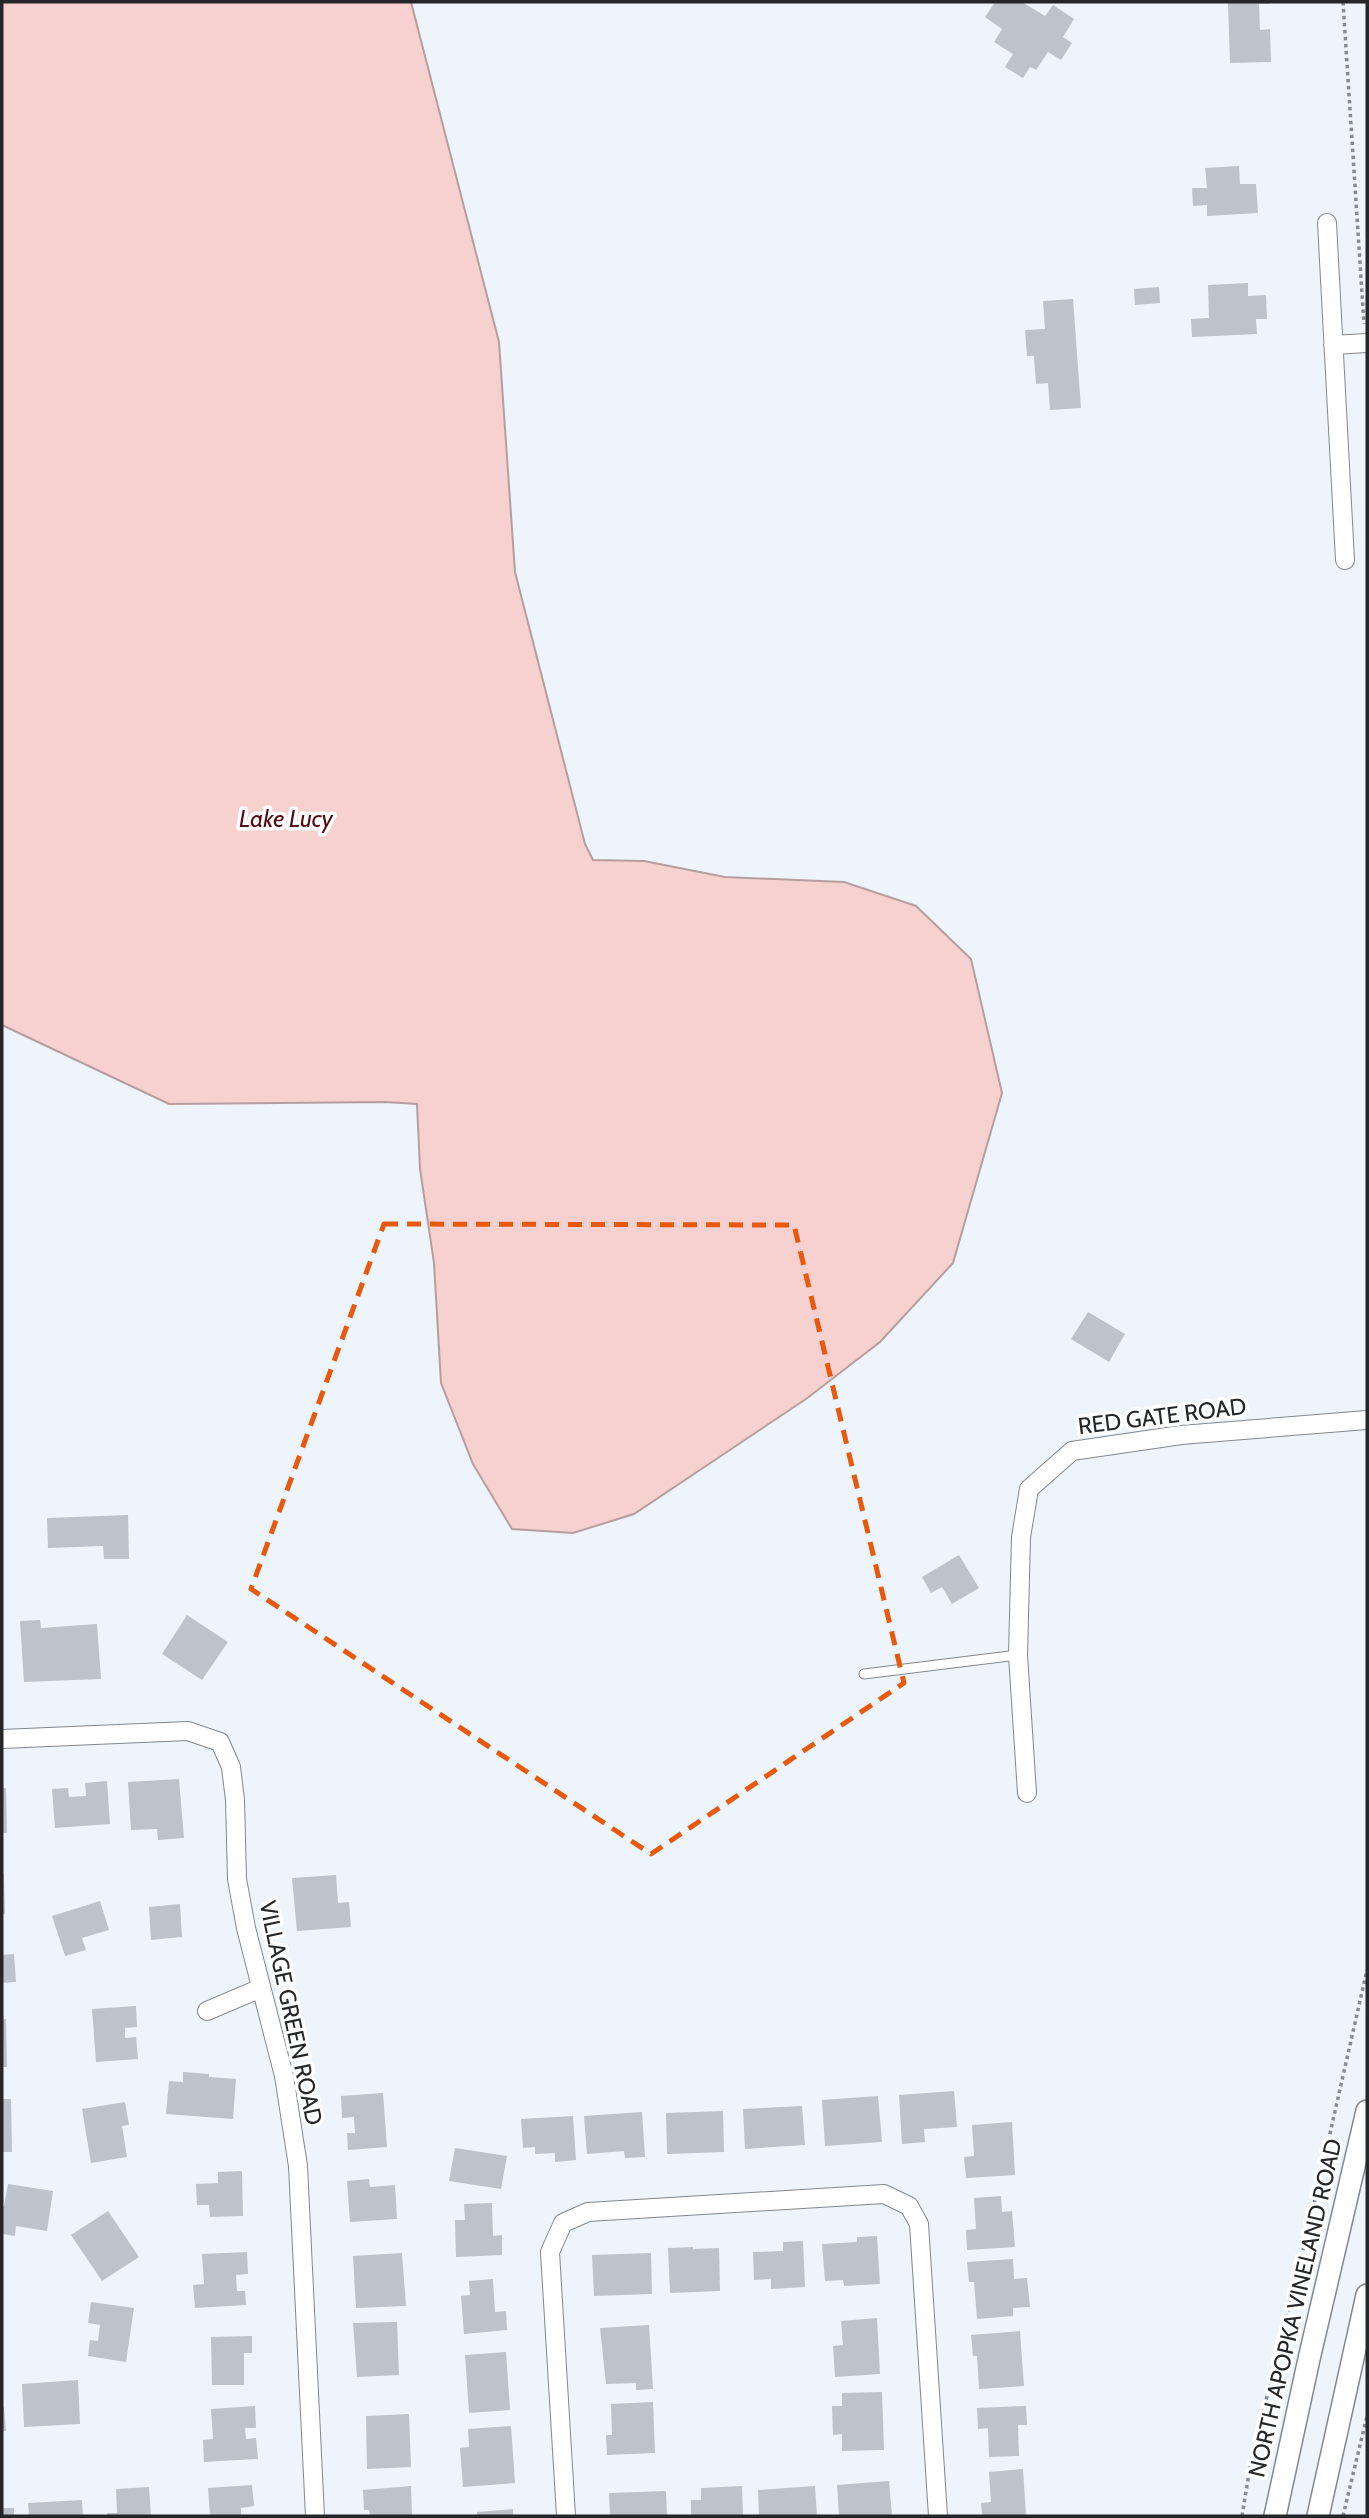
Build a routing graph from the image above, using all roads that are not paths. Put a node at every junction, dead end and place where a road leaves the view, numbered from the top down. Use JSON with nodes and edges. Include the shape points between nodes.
{"nodes":[{"id":1,"x":1327,"y":223,"type":"dead end"},
{"id":2,"x":1366,"y":343,"type":"edge"},
{"id":3,"x":1333,"y":345,"type":"junction"},
{"id":4,"x":1345,"y":560,"type":"dead end"},
{"id":5,"x":1367,"y":1420,"type":"edge"},
{"id":6,"x":1018,"y":1655,"type":"junction"},
{"id":7,"x":864,"y":1674,"type":"dead end"},
{"id":8,"x":2,"y":1739,"type":"edge"},
{"id":9,"x":1027,"y":1793,"type":"dead end"},
{"id":10,"x":261,"y":1988,"type":"junction"},
{"id":11,"x":208,"y":2011,"type":"dead end"},
{"id":12,"x":1367,"y":2111,"type":"edge"},
{"id":13,"x":1367,"y":2295,"type":"edge"},
{"id":14,"x":315,"y":2516,"type":"edge"},
{"id":15,"x":566,"y":2516,"type":"edge"},
{"id":16,"x":939,"y":2516,"type":"edge"},
{"id":17,"x":1275,"y":2516,"type":"edge"},
{"id":18,"x":1318,"y":2516,"type":"edge"}],
"edges":[{"from":1,"to":3,"type":"street"},
{"from":2,"to":3,"type":"street"},
{"from":3,"to":4,"type":"street"},
{"from":5,"to":6,"type":"street","name":"RED GATE ROAD","via":[[1181,1435],[1072,1451],[1029,1489],[1021,1537]]},
{"from":6,"to":7,"type":"lane"},
{"from":6,"to":9,"type":"street","name":"RED GATE ROAD"},
{"from":8,"to":10,"type":"street","name":"VILLAGE GREEN ROAD","via":[[188,1731],[220,1742],[231,1767],[237,1879]]},
{"from":10,"to":11,"type":"street"},
{"from":10,"to":14,"type":"street","name":"VILLAGE GREEN ROAD","via":[[284,2076],[298,2166]]},
{"from":12,"to":17,"type":"street","name":"NORTH APOPKA VINELAND ROAD"},
{"from":13,"to":18,"type":"street"},
{"from":15,"to":16,"type":"street","via":[[550,2252],[563,2223],[588,2213],[884,2194],[909,2206],[919,2224]]}]}
